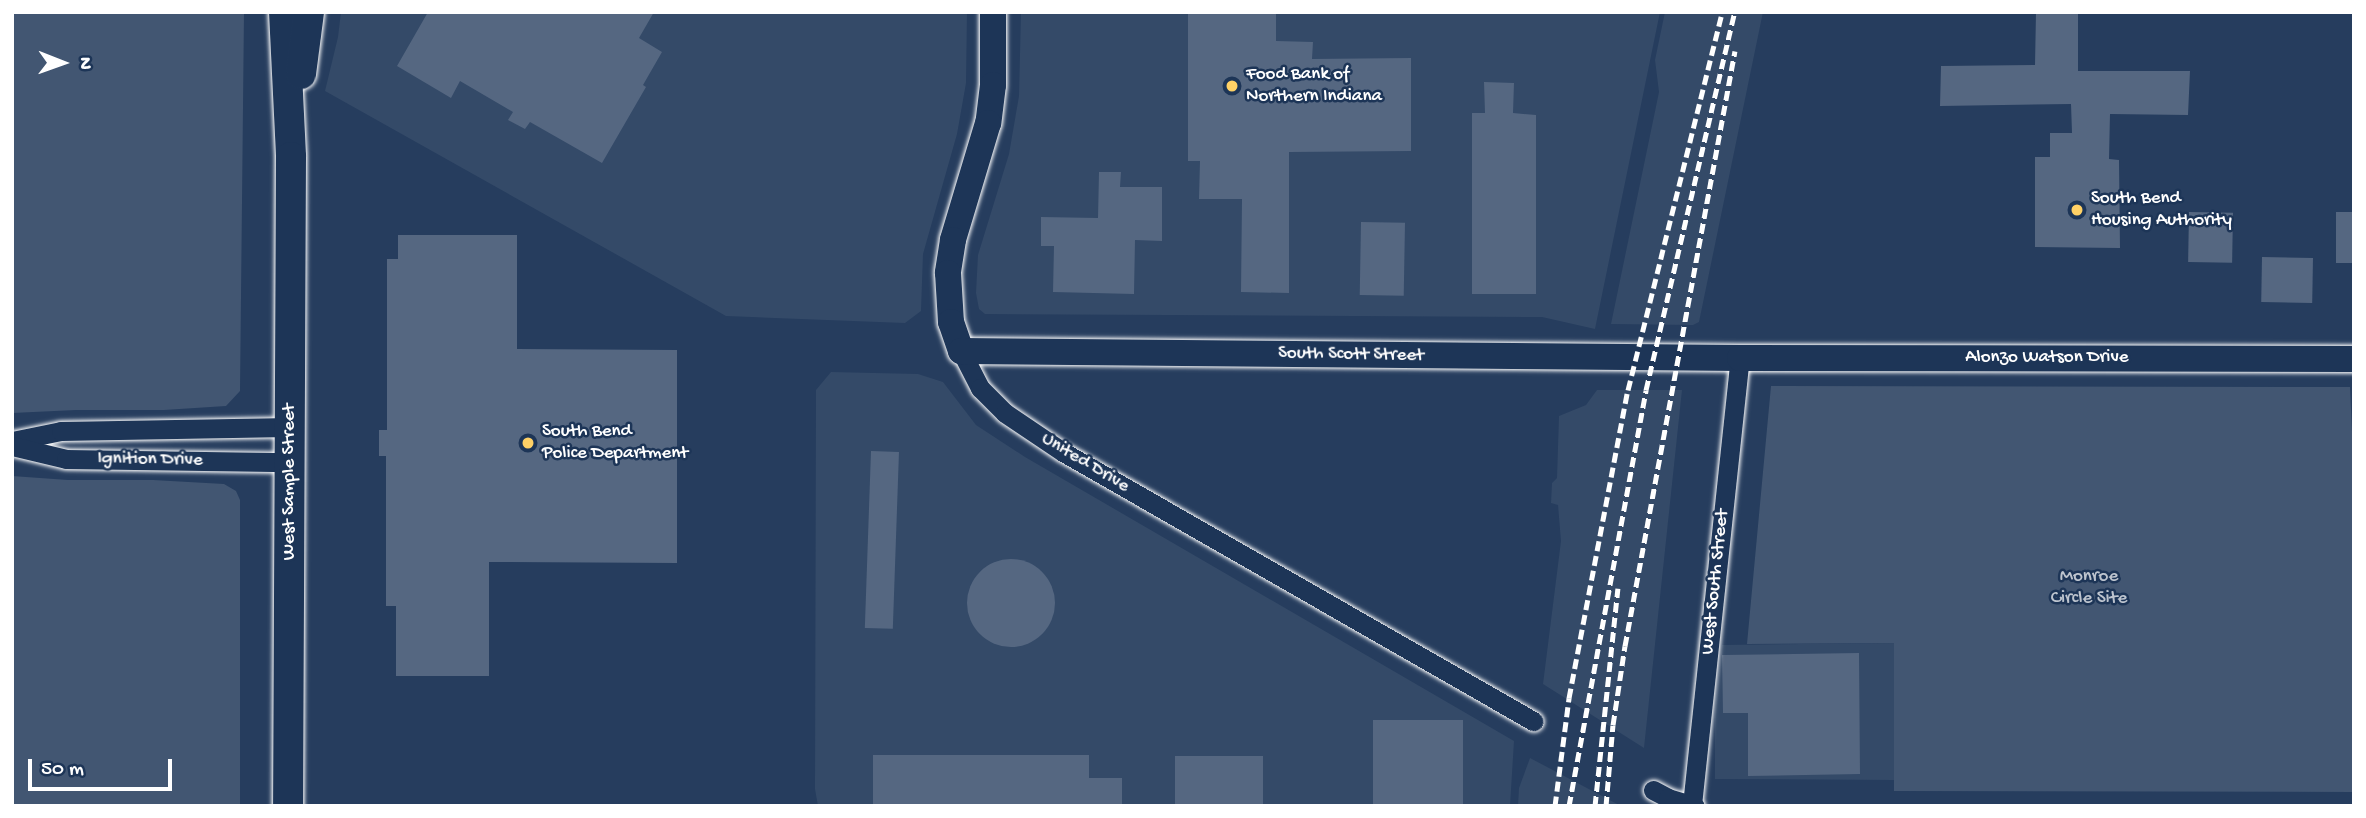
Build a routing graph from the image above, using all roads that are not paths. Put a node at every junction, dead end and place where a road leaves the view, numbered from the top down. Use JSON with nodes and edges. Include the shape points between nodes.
{"nodes":[{"id":1,"x":284,"y":12,"type":"edge"},
{"id":2,"x":309,"y":12,"type":"edge"},
{"id":3,"x":993,"y":12,"type":"edge"},
{"id":4,"x":291,"y":158,"type":"junction"},
{"id":5,"x":961,"y":351,"type":"junction"},
{"id":6,"x":1740,"y":358,"type":"junction"},
{"id":7,"x":2354,"y":359,"type":"edge"},
{"id":8,"x":290,"y":427,"type":"junction"},
{"id":9,"x":12,"y":441,"type":"edge"},
{"id":10,"x":12,"y":446,"type":"edge"},
{"id":11,"x":290,"y":463,"type":"junction"},
{"id":12,"x":1533,"y":721,"type":"dead end"},
{"id":13,"x":1653,"y":790,"type":"dead end"},
{"id":14,"x":288,"y":806,"type":"edge"},
{"id":15,"x":1693,"y":806,"type":"edge"}],
"edges":[{"from":1,"to":4,"type":"main road","name":"West Sample Street"},
{"from":2,"to":4,"type":"main road","name":"West Sample Street"},
{"from":3,"to":5,"type":"street","name":"United Drive","via":[[988,123],[953,240],[948,273],[951,322]]},
{"from":4,"to":8,"type":"main road","name":"West Sample Street"},
{"from":5,"to":6,"type":"street","name":"South Scott Street"},
{"from":5,"to":12,"type":"street","name":"United Drive","via":[[980,388],[1005,413],[1063,452]]},
{"from":6,"to":7,"type":"street","name":"Alonzo Watson Drive"},
{"from":6,"to":15,"type":"street","name":"West South Street"},
{"from":8,"to":9,"type":"street","name":"Ignition Drive","via":[[61,431]]},
{"from":8,"to":11,"type":"main road","name":"West Sample Street"},
{"from":10,"to":11,"type":"street","name":"Ignition Drive","via":[[65,458]]},
{"from":11,"to":14,"type":"main road","name":"West Sample Street"},
{"from":13,"to":15,"type":"street"}]}
